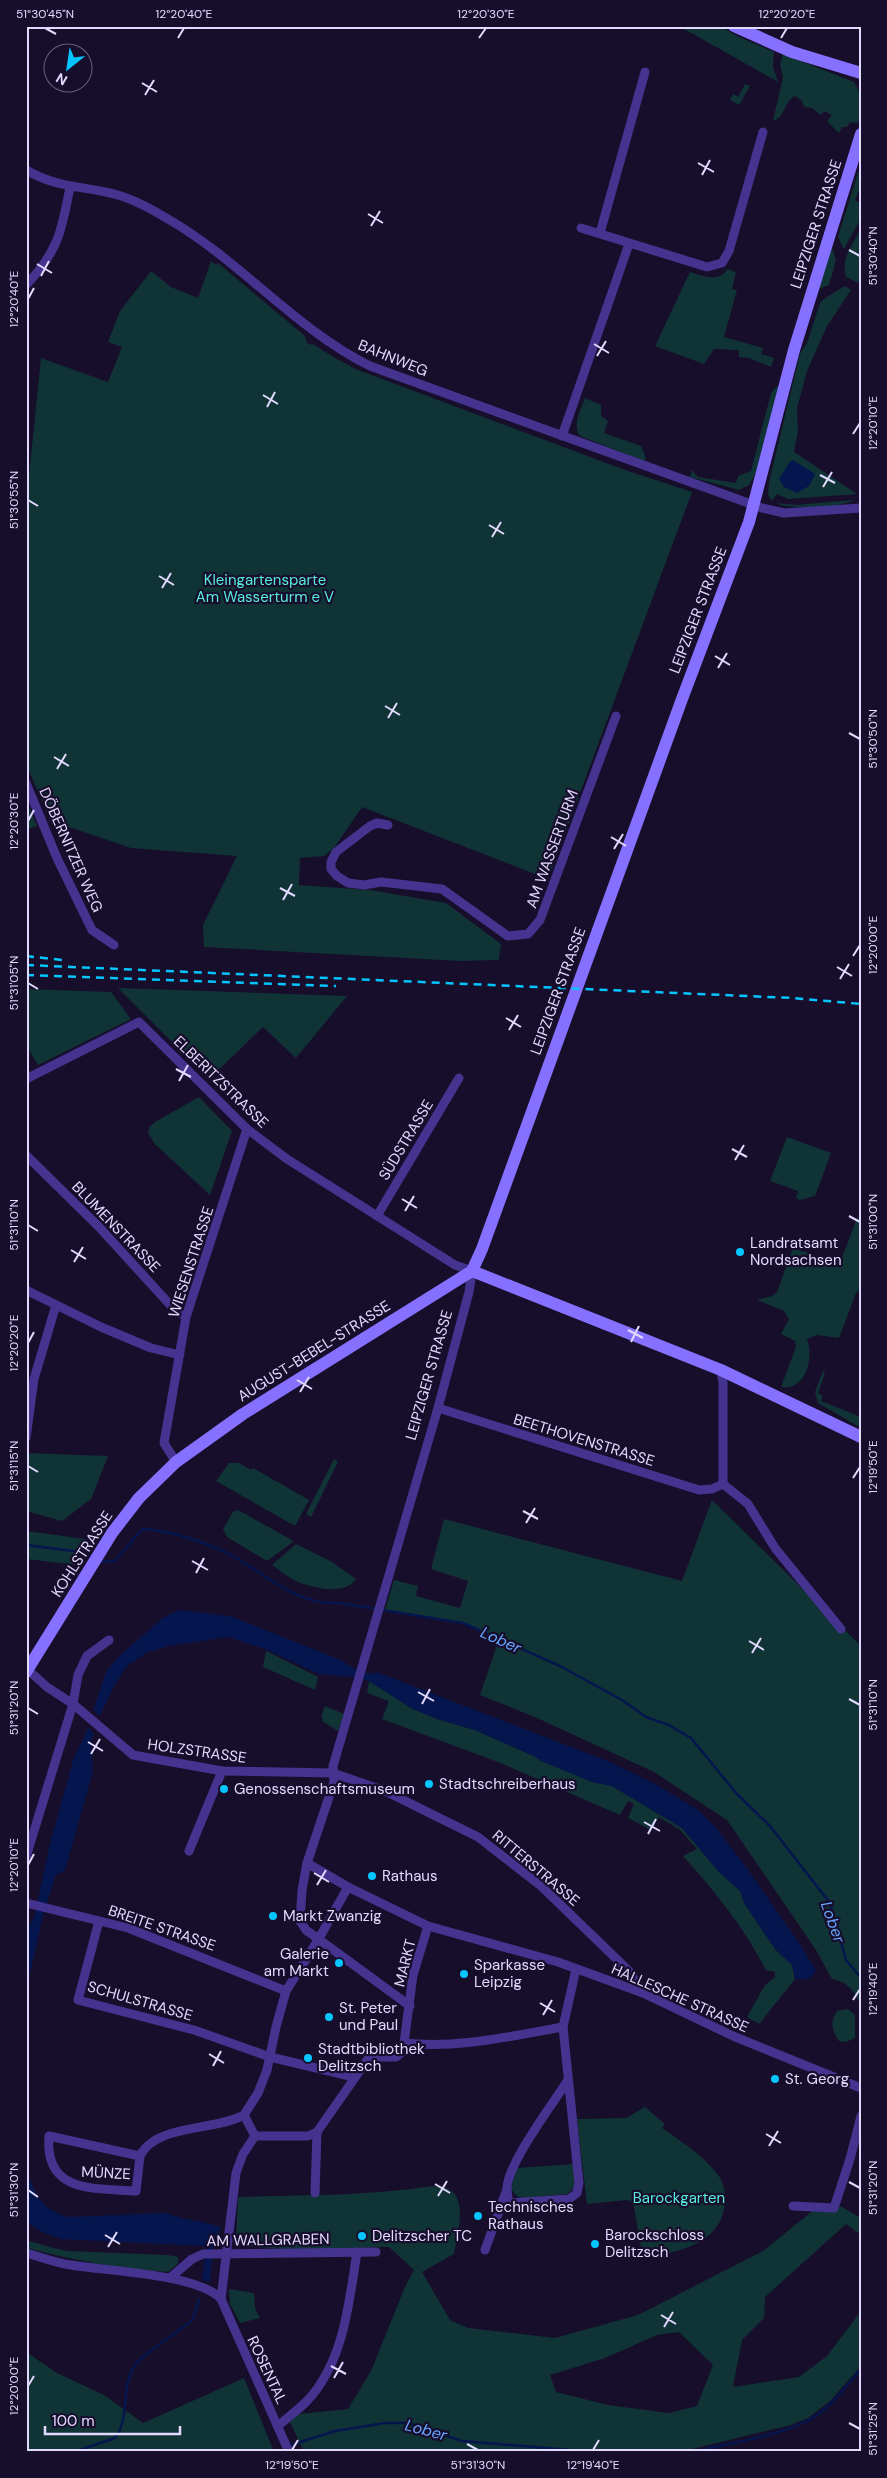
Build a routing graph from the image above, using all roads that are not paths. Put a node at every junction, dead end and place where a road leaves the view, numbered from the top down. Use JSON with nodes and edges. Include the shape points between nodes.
{"nodes":[{"id":1,"x":734,"y":26,"type":"edge"},
{"id":2,"x":645,"y":72,"type":"dead end"},
{"id":3,"x":861,"y":73,"type":"edge"},
{"id":4,"x":763,"y":132,"type":"dead end"},
{"id":5,"x":861,"y":134,"type":"edge"},
{"id":6,"x":26,"y":170,"type":"edge"},
{"id":7,"x":70,"y":187,"type":"junction"},
{"id":8,"x":582,"y":228,"type":"dead end"},
{"id":9,"x":600,"y":233,"type":"junction"},
{"id":10,"x":630,"y":244,"type":"junction"},
{"id":11,"x":26,"y":285,"type":"edge"},
{"id":12,"x":562,"y":436,"type":"junction"},
{"id":13,"x":754,"y":505,"type":"junction"},
{"id":14,"x":861,"y":508,"type":"edge"},
{"id":15,"x":616,"y":716,"type":"dead end"},
{"id":16,"x":26,"y":783,"type":"edge"},
{"id":17,"x":388,"y":825,"type":"dead end"},
{"id":18,"x":114,"y":944,"type":"dead end"},
{"id":19,"x":459,"y":1078,"type":"dead end"},
{"id":20,"x":26,"y":1079,"type":"edge"},
{"id":21,"x":247,"y":1129,"type":"junction"},
{"id":22,"x":26,"y":1156,"type":"edge"},
{"id":23,"x":377,"y":1216,"type":"junction"},
{"id":24,"x":472,"y":1271,"type":"junction"},
{"id":25,"x":26,"y":1290,"type":"edge"},
{"id":26,"x":56,"y":1305,"type":"junction"},
{"id":27,"x":186,"y":1317,"type":"junction"},
{"id":28,"x":180,"y":1355,"type":"junction"},
{"id":29,"x":721,"y":1370,"type":"junction"},
{"id":30,"x":438,"y":1408,"type":"junction"},
{"id":31,"x":861,"y":1437,"type":"edge"},
{"id":32,"x":26,"y":1438,"type":"edge"},
{"id":33,"x":176,"y":1462,"type":"junction"},
{"id":34,"x":722,"y":1484,"type":"junction"},
{"id":35,"x":840,"y":1629,"type":"dead end"},
{"id":36,"x":109,"y":1640,"type":"dead end"},
{"id":37,"x":27,"y":1670,"type":"edge"},
{"id":38,"x":73,"y":1704,"type":"junction"},
{"id":39,"x":222,"y":1771,"type":"junction"},
{"id":40,"x":333,"y":1773,"type":"junction"},
{"id":41,"x":189,"y":1851,"type":"dead end"},
{"id":42,"x":26,"y":1857,"type":"edge"},
{"id":43,"x":307,"y":1863,"type":"junction"},
{"id":44,"x":348,"y":1887,"type":"junction"},
{"id":45,"x":28,"y":1904,"type":"edge"},
{"id":46,"x":99,"y":1921,"type":"junction"},
{"id":47,"x":428,"y":1926,"type":"junction"},
{"id":48,"x":318,"y":1940,"type":"junction"},
{"id":49,"x":576,"y":1969,"type":"junction"},
{"id":50,"x":286,"y":1991,"type":"junction"},
{"id":51,"x":643,"y":1993,"type":"junction"},
{"id":52,"x":410,"y":2006,"type":"junction"},
{"id":53,"x":563,"y":2027,"type":"junction"},
{"id":54,"x":404,"y":2043,"type":"junction"},
{"id":55,"x":270,"y":2057,"type":"junction"},
{"id":56,"x":354,"y":2077,"type":"junction"},
{"id":57,"x":568,"y":2080,"type":"junction"},
{"id":58,"x":861,"y":2088,"type":"edge"},
{"id":59,"x":244,"y":2115,"type":"junction"},
{"id":60,"x":861,"y":2116,"type":"edge"},
{"id":61,"x":317,"y":2132,"type":"junction"},
{"id":62,"x":255,"y":2136,"type":"junction"},
{"id":63,"x":140,"y":2156,"type":"junction"},
{"id":64,"x":507,"y":2189,"type":"junction"},
{"id":65,"x":316,"y":2193,"type":"dead end"},
{"id":66,"x":793,"y":2206,"type":"dead end"},
{"id":67,"x":485,"y":2250,"type":"dead end"},
{"id":68,"x":357,"y":2252,"type":"junction"},
{"id":69,"x":376,"y":2252,"type":"dead end"},
{"id":70,"x":26,"y":2253,"type":"edge"},
{"id":71,"x":228,"y":2254,"type":"junction"},
{"id":72,"x":170,"y":2278,"type":"junction"},
{"id":73,"x":224,"y":2284,"type":"junction"},
{"id":74,"x":210,"y":2290,"type":"junction"},
{"id":75,"x":221,"y":2299,"type":"junction"},
{"id":76,"x":278,"y":2426,"type":"junction"},
{"id":77,"x":289,"y":2452,"type":"edge"}],
"edges":[{"from":1,"to":3,"type":"street","via":[[792,52]]},
{"from":2,"to":9,"type":"street"},
{"from":4,"to":10,"type":"street","via":[[729,250],[722,262],[708,267]]},
{"from":5,"to":13,"type":"street","name":"LEIPZIGER STRASSE","via":[[794,350]]},
{"from":6,"to":7,"type":"street","name":"BAHNWEG"},
{"from":7,"to":11,"type":"street","via":[[63,228],[40,271]]},
{"from":7,"to":12,"type":"street","name":"BAHNWEG","via":[[122,196],[170,220],[225,257],[315,334],[362,362]]},
{"from":8,"to":9,"type":"street"},
{"from":9,"to":10,"type":"street"},
{"from":10,"to":12,"type":"street"},
{"from":12,"to":13,"type":"street","name":"BAHNWEG"},
{"from":13,"to":14,"type":"street","name":"BAHNWEG","via":[[784,513]]},
{"from":13,"to":24,"type":"street","name":"LEIPZIGER STRASSE"},
{"from":15,"to":17,"type":"street","name":"AM WASSERTURM","via":[[540,920],[528,934],[508,936],[442,889],[381,882],[356,884],[337,876],[331,869],[336,852],[370,826],[377,823]]},
{"from":16,"to":18,"type":"street","name":"DÖBERNITZER WEG","via":[[92,930]]},
{"from":19,"to":23,"type":"street","name":"SÜDSTRASSE"},
{"from":20,"to":21,"type":"street","name":"ELBERITZSTRASSE","via":[[139,1022]]},
{"from":21,"to":23,"type":"street","name":"ELBERITZSTRASSE","via":[[287,1159]]},
{"from":21,"to":27,"type":"street","name":"WIESENSTRASSE"},
{"from":22,"to":27,"type":"street","name":"BLUMENSTRASSE","via":[[100,1228],[173,1308]]},
{"from":23,"to":24,"type":"street","name":"ELBERITZSTRASSE","via":[[455,1265]]},
{"from":24,"to":29,"type":"street"},
{"from":24,"to":30,"type":"street","name":"LEIPZIGER STRASSE"},
{"from":24,"to":33,"type":"street","name":"AUGUST-BEBEL-STRASSE","via":[[243,1414]]},
{"from":25,"to":26,"type":"street"},
{"from":26,"to":28,"type":"street","via":[[151,1348]]},
{"from":26,"to":32,"type":"street","via":[[34,1379]]},
{"from":27,"to":28,"type":"street","name":"WIESENSTRASSE"},
{"from":28,"to":33,"type":"street","name":"WIESENSTRASSE","via":[[164,1443]]},
{"from":29,"to":31,"type":"street"},
{"from":29,"to":34,"type":"street"},
{"from":30,"to":34,"type":"street","name":"BEETHOVENSTRASSE","via":[[699,1490]]},
{"from":30,"to":40,"type":"street","name":"LEIPZIGER STRASSE"},
{"from":33,"to":37,"type":"street","name":"KOHLSTRASSE","via":[[139,1498],[112,1533]]},
{"from":34,"to":35,"type":"street","via":[[748,1504],[775,1548]]},
{"from":36,"to":38,"type":"street","via":[[87,1656],[75,1686]]},
{"from":37,"to":38,"type":"street","name":"HOLZSTRASSE"},
{"from":38,"to":39,"type":"street","name":"HOLZSTRASSE","via":[[133,1755]]},
{"from":38,"to":42,"type":"street"},
{"from":39,"to":40,"type":"street","name":"HOLZSTRASSE"},
{"from":39,"to":41,"type":"street"},
{"from":40,"to":43,"type":"street","name":"LEIPZIGER STRASSE","via":[[334,1782]]},
{"from":40,"to":51,"type":"street","name":"RITTERSTRASSE","via":[[385,1791],[478,1838],[541,1886],[629,1971]]},
{"from":43,"to":44,"type":"street","name":"MARKT"},
{"from":43,"to":48,"type":"street","name":"MARKT","via":[[300,1921]]},
{"from":44,"to":47,"type":"street","name":"MARKT"},
{"from":44,"to":48,"type":"street"},
{"from":45,"to":46,"type":"street","name":"BREITE STRASSE"},
{"from":46,"to":50,"type":"street","name":"BREITE STRASSE","via":[[160,1940]]},
{"from":46,"to":55,"type":"street","name":"SCHULSTRASSE","via":[[78,2000],[194,2030]]},
{"from":47,"to":49,"type":"street","name":"HALLESCHE STRASSE"},
{"from":47,"to":52,"type":"street","name":"MARKT","via":[[413,1975]]},
{"from":48,"to":50,"type":"street"},
{"from":48,"to":52,"type":"street","name":"MARKT"},
{"from":49,"to":51,"type":"street","name":"HALLESCHE STRASSE"},
{"from":49,"to":53,"type":"street"},
{"from":50,"to":55,"type":"street"},
{"from":51,"to":58,"type":"street","name":"HALLESCHE STRASSE","via":[[747,2042]]},
{"from":52,"to":54,"type":"street","name":"MARKT"},
{"from":53,"to":54,"type":"street","via":[[455,2044],[426,2046]]},
{"from":53,"to":57,"type":"street"},
{"from":54,"to":56,"type":"street","via":[[396,2057],[368,2059]]},
{"from":55,"to":56,"type":"street","name":"SCHULSTRASSE"},
{"from":55,"to":59,"type":"street","via":[[258,2092]]},
{"from":56,"to":61,"type":"street"},
{"from":57,"to":64,"type":"street","via":[[519,2158]]},
{"from":57,"to":64,"type":"street","via":[[579,2182],[577,2193],[570,2199],[509,2203]]},
{"from":59,"to":62,"type":"street"},
{"from":59,"to":63,"type":"street","name":"MÜNZE","via":[[232,2121],[169,2134],[144,2148]]},
{"from":60,"to":66,"type":"street","via":[[834,2208]]},
{"from":61,"to":62,"type":"street","via":[[308,2136]]},
{"from":61,"to":65,"type":"street"},
{"from":62,"to":71,"type":"street","via":[[236,2173]]},
{"from":63,"to":63,"type":"street","name":"MÜNZE","via":[[131,2154],[49,2136],[48,2151],[57,2171],[77,2186],[136,2191]]},
{"from":64,"to":67,"type":"street"},
{"from":68,"to":69,"type":"street","name":"AM WALLGRABEN"},
{"from":68,"to":71,"type":"street","name":"AM WALLGRABEN"},
{"from":68,"to":76,"type":"street","via":[[347,2318],[323,2379],[307,2400]]},
{"from":70,"to":72,"type":"street","via":[[68,2265]]},
{"from":71,"to":72,"type":"street","name":"AM WALLGRABEN","via":[[203,2254]]},
{"from":71,"to":73,"type":"street"},
{"from":72,"to":74,"type":"street"},
{"from":73,"to":74,"type":"street"},
{"from":73,"to":75,"type":"street"},
{"from":74,"to":75,"type":"street"},
{"from":75,"to":76,"type":"street","name":"ROSENTAL"},
{"from":76,"to":77,"type":"street","name":"ROSENTAL"}]}
